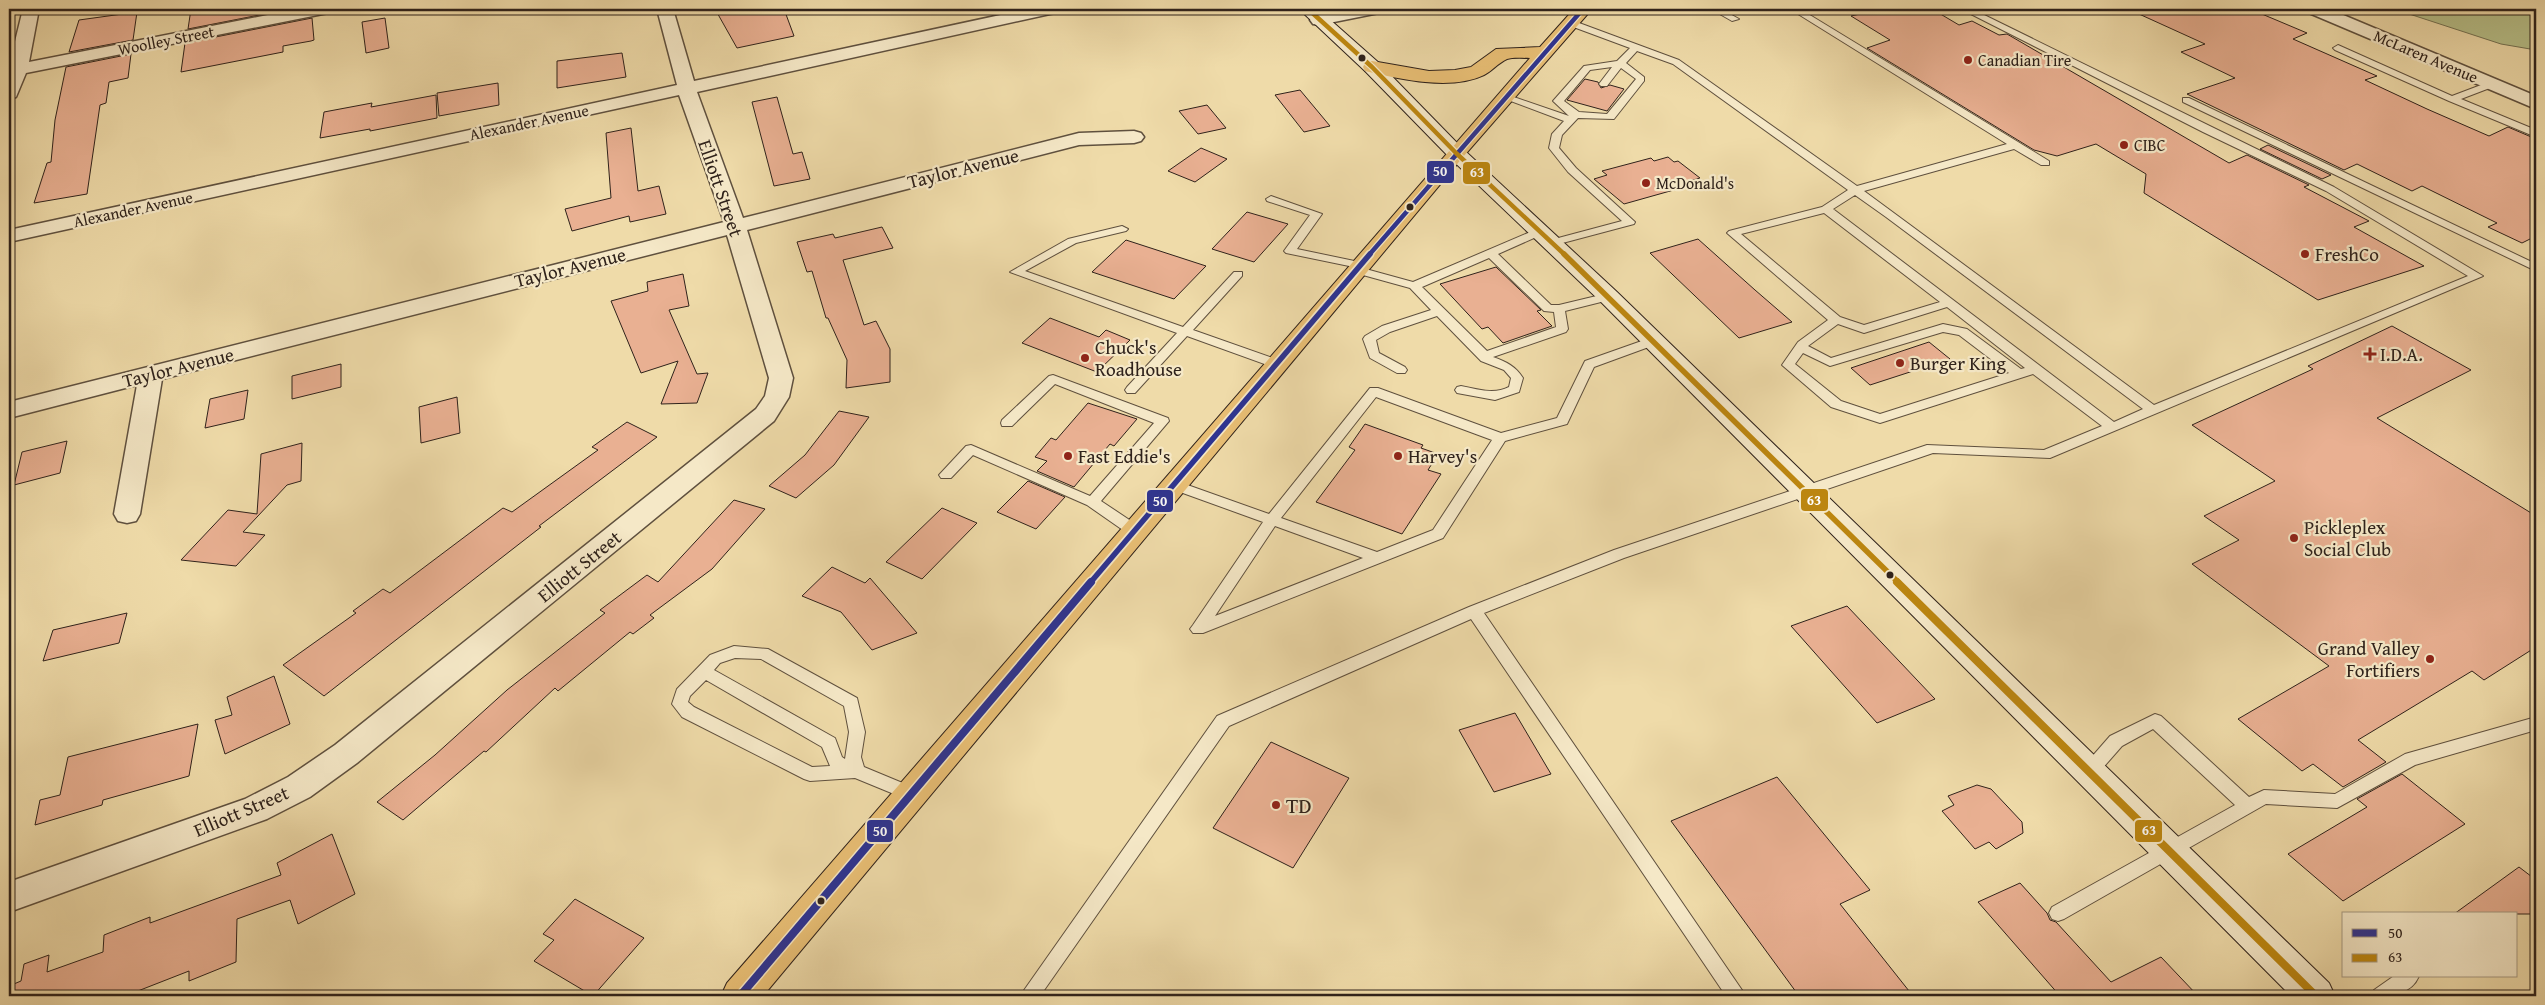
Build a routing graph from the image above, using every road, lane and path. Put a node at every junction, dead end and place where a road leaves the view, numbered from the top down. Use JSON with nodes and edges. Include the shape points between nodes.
{"nodes":[{"id":1,"x":31,"y":9,"type":"edge"},
{"id":2,"x":323,"y":9,"type":"edge"},
{"id":3,"x":665,"y":9,"type":"edge"},
{"id":4,"x":1050,"y":9,"type":"edge"},
{"id":5,"x":1372,"y":9,"type":"edge"},
{"id":6,"x":1583,"y":9,"type":"edge"},
{"id":7,"x":1715,"y":9,"type":"edge"},
{"id":8,"x":1794,"y":9,"type":"edge"},
{"id":9,"x":1965,"y":9,"type":"edge"},
{"id":10,"x":2315,"y":9,"type":"edge"},
{"id":11,"x":1313,"y":14,"type":"edge"},
{"id":12,"x":1735,"y":19,"type":"dead end"},
{"id":13,"x":1571,"y":22,"type":"junction"},
{"id":14,"x":1636,"y":47,"type":"junction"},
{"id":15,"x":2338,"y":48,"type":"dead end"},
{"id":16,"x":1544,"y":52,"type":"junction"},
{"id":17,"x":1620,"y":63,"type":"junction"},
{"id":18,"x":1372,"y":67,"type":"junction"},
{"id":19,"x":13,"y":70,"type":"edge"},
{"id":20,"x":1604,"y":84,"type":"dead end"},
{"id":21,"x":2492,"y":84,"type":"junction"},
{"id":22,"x":688,"y":88,"type":"junction"},
{"id":23,"x":9,"y":93,"type":"edge"},
{"id":24,"x":1505,"y":97,"type":"junction"},
{"id":25,"x":2452,"y":99,"type":"junction"},
{"id":26,"x":2186,"y":100,"type":"dead end"},
{"id":27,"x":2536,"y":103,"type":"edge"},
{"id":28,"x":1586,"y":105,"type":"dead end"},
{"id":29,"x":1574,"y":117,"type":"junction"},
{"id":30,"x":2536,"y":134,"type":"edge"},
{"id":31,"x":1134,"y":137,"type":"dead end"},
{"id":32,"x":2016,"y":145,"type":"junction"},
{"id":33,"x":1456,"y":153,"type":"junction"},
{"id":34,"x":2045,"y":163,"type":"dead end"},
{"id":35,"x":1856,"y":190,"type":"junction"},
{"id":36,"x":1271,"y":199,"type":"dead end"},
{"id":37,"x":1826,"y":209,"type":"junction"},
{"id":38,"x":735,"y":225,"type":"junction"},
{"id":39,"x":1122,"y":229,"type":"dead end"},
{"id":40,"x":9,"y":236,"type":"edge"},
{"id":41,"x":1545,"y":238,"type":"junction"},
{"id":42,"x":1492,"y":254,"type":"junction"},
{"id":43,"x":1358,"y":268,"type":"junction"},
{"id":44,"x":2536,"y":268,"type":"edge"},
{"id":45,"x":1238,"y":274,"type":"dead end"},
{"id":46,"x":1414,"y":286,"type":"junction"},
{"id":47,"x":1609,"y":297,"type":"junction"},
{"id":48,"x":1948,"y":303,"type":"junction"},
{"id":49,"x":1559,"y":309,"type":"junction"},
{"id":50,"x":1439,"y":311,"type":"junction"},
{"id":51,"x":1836,"y":320,"type":"junction"},
{"id":52,"x":1185,"y":331,"type":"junction"},
{"id":53,"x":1652,"y":340,"type":"junction"},
{"id":54,"x":1800,"y":347,"type":"junction"},
{"id":55,"x":1484,"y":354,"type":"junction"},
{"id":56,"x":1277,"y":364,"type":"junction"},
{"id":57,"x":2034,"y":369,"type":"junction"},
{"id":58,"x":1401,"y":370,"type":"dead end"},
{"id":59,"x":151,"y":374,"type":"junction"},
{"id":60,"x":2019,"y":374,"type":"junction"},
{"id":61,"x":1131,"y":390,"type":"dead end"},
{"id":62,"x":1461,"y":390,"type":"dead end"},
{"id":63,"x":9,"y":410,"type":"edge"},
{"id":64,"x":2153,"y":410,"type":"junction"},
{"id":65,"x":1007,"y":424,"type":"dead end"},
{"id":66,"x":2112,"y":427,"type":"junction"},
{"id":67,"x":1500,"y":438,"type":"junction"},
{"id":68,"x":946,"y":475,"type":"dead end"},
{"id":69,"x":1174,"y":485,"type":"junction"},
{"id":70,"x":1805,"y":491,"type":"junction"},
{"id":71,"x":1092,"y":502,"type":"junction"},
{"id":72,"x":127,"y":514,"type":"dead end"},
{"id":73,"x":1272,"y":520,"type":"junction"},
{"id":74,"x":1135,"y":531,"type":"junction"},
{"id":75,"x":1378,"y":558,"type":"junction"},
{"id":76,"x":1474,"y":611,"type":"junction"},
{"id":77,"x":704,"y":672,"type":"junction"},
{"id":78,"x":2536,"y":724,"type":"edge"},
{"id":79,"x":857,"y":771,"type":"junction"},
{"id":80,"x":2088,"y":772,"type":"junction"},
{"id":81,"x":912,"y":794,"type":"junction"},
{"id":82,"x":2248,"y":806,"type":"junction"},
{"id":83,"x":2168,"y":851,"type":"junction"},
{"id":84,"x":9,"y":897,"type":"edge"},
{"id":85,"x":2058,"y":913,"type":"dead end"},
{"id":86,"x":2407,"y":978,"type":"edge"},
{"id":87,"x":740,"y":996,"type":"edge"},
{"id":88,"x":1028,"y":996,"type":"edge"},
{"id":89,"x":1737,"y":996,"type":"edge"},
{"id":90,"x":2316,"y":996,"type":"edge"},
{"id":91,"x":2381,"y":996,"type":"edge"}],
"edges":[{"from":1,"to":19,"type":"street"},
{"from":2,"to":19,"type":"street","name":"Woolley Street"},
{"from":3,"to":22,"type":"street","name":"Elliott Street"},
{"from":4,"to":22,"type":"street","name":"Alexander Avenue"},
{"from":5,"to":11,"type":"street"},
{"from":6,"to":13,"type":"main road"},
{"from":7,"to":12,"type":"lane"},
{"from":8,"to":32,"type":"lane"},
{"from":9,"to":64,"type":"lane","via":[[2066,56],[2330,190],[2477,276]]},
{"from":10,"to":21,"type":"street","name":"McLaren Avenue"},
{"from":11,"to":18,"type":"main road"},
{"from":13,"to":14,"type":"lane"},
{"from":13,"to":16,"type":"main road"},
{"from":14,"to":17,"type":"lane"},
{"from":14,"to":35,"type":"lane","via":[[1676,62]]},
{"from":15,"to":25,"type":"lane"},
{"from":16,"to":18,"type":"main road","via":[[1504,53],[1477,70],[1446,77]]},
{"from":16,"to":24,"type":"main road"},
{"from":17,"to":20,"type":"lane"},
{"from":17,"to":29,"type":"lane","via":[[1586,68],[1558,101]]},
{"from":17,"to":29,"type":"lane","via":[[1641,79],[1610,116]]},
{"from":18,"to":33,"type":"main road"},
{"from":19,"to":23,"type":"street"},
{"from":21,"to":25,"type":"lane"},
{"from":21,"to":27,"type":"street","name":"McLaren Avenue"},
{"from":22,"to":38,"type":"street","name":"Elliott Street"},
{"from":22,"to":40,"type":"street","name":"Alexander Avenue"},
{"from":24,"to":29,"type":"lane"},
{"from":24,"to":33,"type":"main road"},
{"from":25,"to":30,"type":"lane"},
{"from":26,"to":44,"type":"lane"},
{"from":28,"to":29,"type":"lane"},
{"from":29,"to":41,"type":"lane","via":[[1557,134],[1554,148],[1572,170],[1630,222]]},
{"from":31,"to":38,"type":"street","name":"Taylor Avenue","via":[[1079,140]]},
{"from":32,"to":34,"type":"lane"},
{"from":32,"to":35,"type":"lane"},
{"from":33,"to":41,"type":"main road"},
{"from":33,"to":43,"type":"main road"},
{"from":35,"to":37,"type":"lane"},
{"from":35,"to":64,"type":"lane"},
{"from":36,"to":43,"type":"lane","via":[[1317,214],[1290,251]]},
{"from":37,"to":48,"type":"lane"},
{"from":37,"to":51,"type":"lane","via":[[1734,233]]},
{"from":38,"to":59,"type":"street","name":"Taylor Avenue"},
{"from":38,"to":84,"type":"street","name":"Elliott Street","via":[[781,378],[777,397],[765,415],[346,754],[299,787],[256,809]]},
{"from":39,"to":52,"type":"lane","via":[[1072,241],[1016,272]]},
{"from":41,"to":42,"type":"lane"},
{"from":41,"to":47,"type":"main road"},
{"from":42,"to":46,"type":"lane"},
{"from":42,"to":49,"type":"lane","via":[[1548,308]]},
{"from":43,"to":46,"type":"lane"},
{"from":43,"to":56,"type":"main road"},
{"from":45,"to":52,"type":"lane"},
{"from":46,"to":50,"type":"lane"},
{"from":47,"to":49,"type":"lane"},
{"from":47,"to":53,"type":"main road"},
{"from":48,"to":51,"type":"lane","via":[[1864,329]]},
{"from":48,"to":57,"type":"lane"},
{"from":49,"to":55,"type":"lane","via":[[1562,329],[1502,351]]},
{"from":50,"to":55,"type":"lane"},
{"from":50,"to":58,"type":"lane","via":[[1386,329],[1369,339],[1374,355]]},
{"from":51,"to":54,"type":"lane"},
{"from":52,"to":56,"type":"lane"},
{"from":52,"to":61,"type":"lane"},
{"from":53,"to":67,"type":"lane","via":[[1589,364],[1562,421]]},
{"from":53,"to":70,"type":"main road"},
{"from":54,"to":60,"type":"lane","via":[[1830,362],[1943,328],[1963,332]]},
{"from":54,"to":60,"type":"lane","via":[[1788,365],[1836,404],[1880,419]]},
{"from":55,"to":62,"type":"lane","via":[[1485,358],[1508,367],[1517,378],[1515,388],[1496,397]]},
{"from":56,"to":69,"type":"main road"},
{"from":57,"to":60,"type":"lane"},
{"from":57,"to":66,"type":"lane"},
{"from":59,"to":63,"type":"street","name":"Taylor Avenue"},
{"from":59,"to":72,"type":"street"},
{"from":64,"to":66,"type":"lane"},
{"from":65,"to":71,"type":"lane","via":[[1053,379],[1164,421]]},
{"from":66,"to":70,"type":"lane","via":[[2045,455],[1932,448]]},
{"from":67,"to":73,"type":"lane","via":[[1374,391]]},
{"from":67,"to":75,"type":"lane","via":[[1438,534]]},
{"from":68,"to":71,"type":"lane","via":[[971,449]]},
{"from":69,"to":73,"type":"lane"},
{"from":69,"to":74,"type":"main road"},
{"from":70,"to":76,"type":"lane","via":[[1619,554]]},
{"from":70,"to":80,"type":"main road"},
{"from":71,"to":74,"type":"lane"},
{"from":73,"to":75,"type":"lane"},
{"from":73,"to":75,"type":"lane","via":[[1198,629]]},
{"from":74,"to":81,"type":"main road"},
{"from":76,"to":88,"type":"lane","via":[[1223,721]]},
{"from":76,"to":89,"type":"lane"},
{"from":77,"to":79,"type":"lane","via":[[829,743],[836,762]]},
{"from":77,"to":79,"type":"lane","via":[[683,693],[680,704],[688,712],[810,774]]},
{"from":77,"to":79,"type":"lane","via":[[715,659],[734,652],[763,653],[851,702],[857,732],[853,757]]},
{"from":78,"to":82,"type":"lane","via":[[2411,758],[2337,801],[2264,797]]},
{"from":79,"to":81,"type":"lane"},
{"from":80,"to":82,"type":"lane","via":[[2116,741],[2155,721]]},
{"from":80,"to":83,"type":"main road"},
{"from":81,"to":87,"type":"main road"},
{"from":82,"to":83,"type":"lane"},
{"from":83,"to":85,"type":"lane"},
{"from":83,"to":90,"type":"main road"},
{"from":86,"to":91,"type":"lane"}]}
